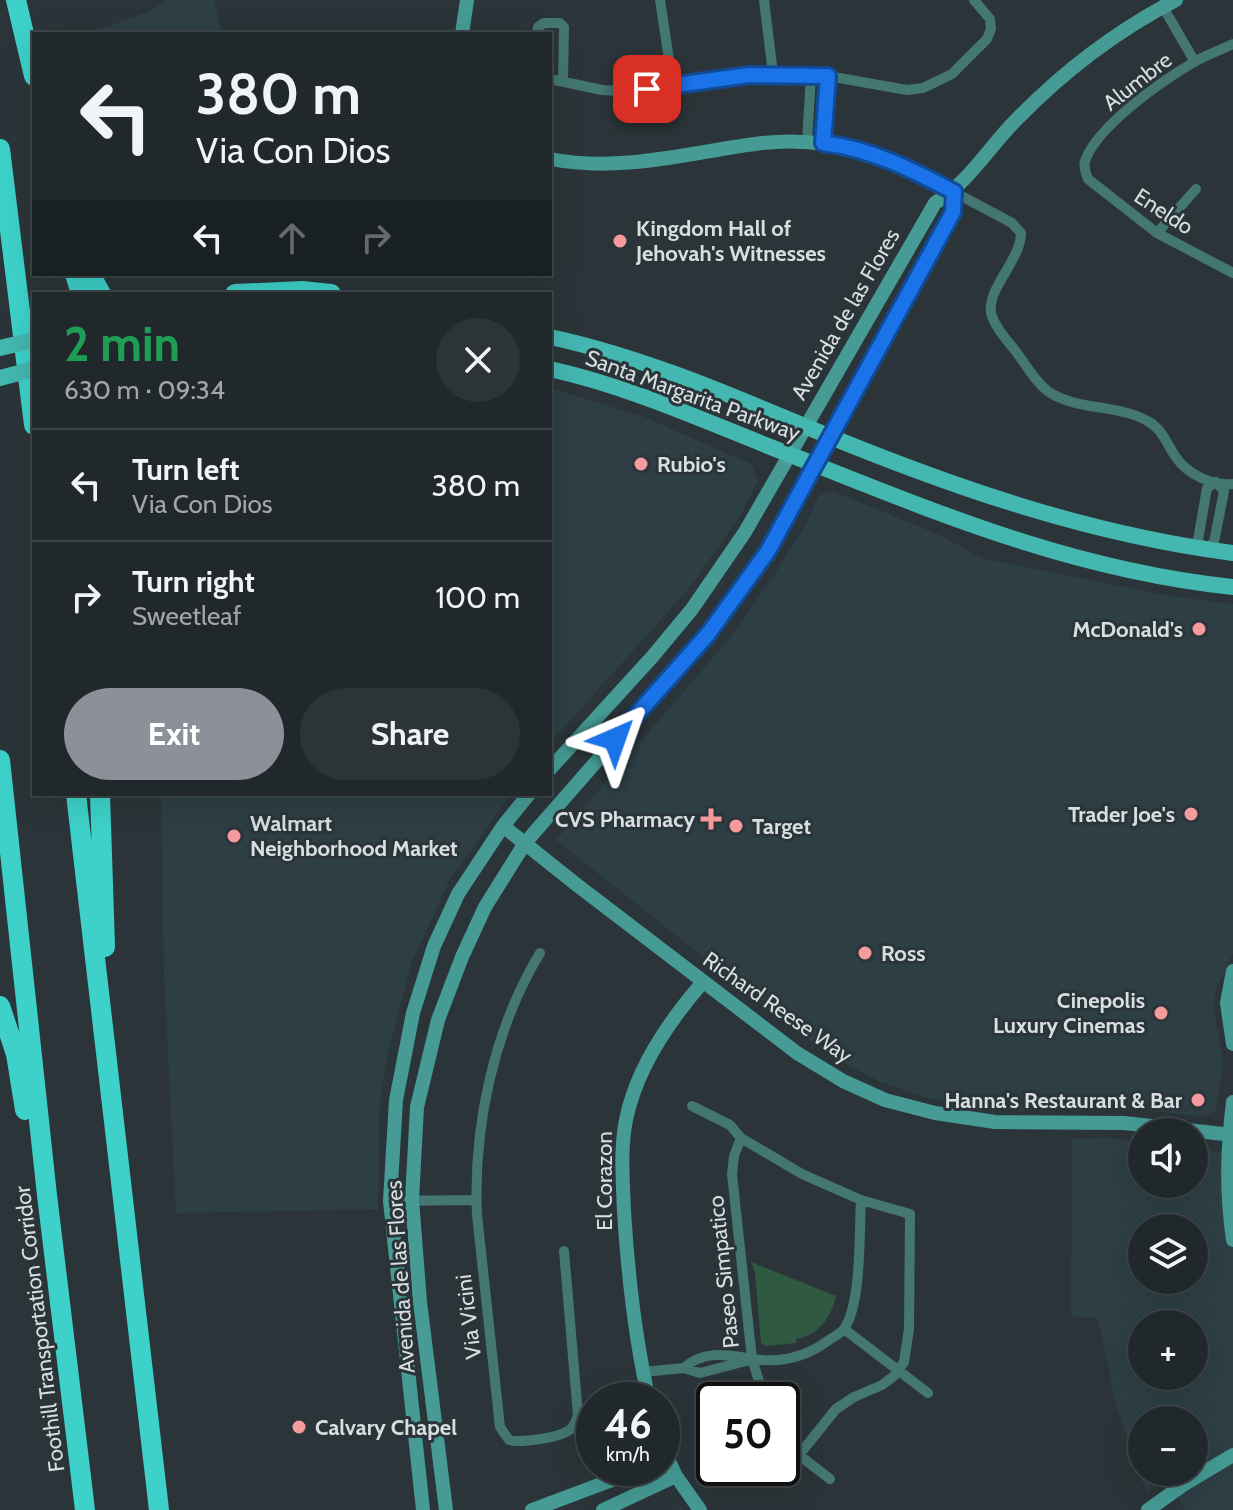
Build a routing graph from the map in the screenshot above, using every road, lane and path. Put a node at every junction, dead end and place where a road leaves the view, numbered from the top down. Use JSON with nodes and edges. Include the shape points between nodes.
{"nodes":[{"id":1,"x":16,"y":0,"type":"edge"},
{"id":2,"x":467,"y":0,"type":"edge"},
{"id":3,"x":660,"y":0,"type":"edge"},
{"id":4,"x":764,"y":0,"type":"edge"},
{"id":5,"x":974,"y":0,"type":"edge"},
{"id":6,"x":1169,"y":3,"type":"edge"},
{"id":7,"x":462,"y":32,"type":"edge"},
{"id":8,"x":537,"y":32,"type":"edge"},
{"id":9,"x":1233,"y":44,"type":"edge"},
{"id":10,"x":1195,"y":62,"type":"junction"},
{"id":11,"x":32,"y":68,"type":"edge"},
{"id":12,"x":773,"y":74,"type":"junction"},
{"id":13,"x":811,"y":75,"type":"junction"},
{"id":14,"x":828,"y":76,"type":"junction"},
{"id":15,"x":552,"y":79,"type":"edge"},
{"id":16,"x":563,"y":81,"type":"junction"},
{"id":17,"x":673,"y":86,"type":"junction"},
{"id":18,"x":807,"y":142,"type":"junction"},
{"id":19,"x":823,"y":143,"type":"junction"},
{"id":20,"x":0,"y":149,"type":"edge"},
{"id":21,"x":552,"y":159,"type":"edge"},
{"id":22,"x":1084,"y":170,"type":"joint"},
{"id":23,"x":1196,"y":189,"type":"dead end"},
{"id":24,"x":954,"y":192,"type":"junction"},
{"id":25,"x":1157,"y":233,"type":"junction"},
{"id":26,"x":1233,"y":273,"type":"edge"},
{"id":27,"x":280,"y":292,"type":"edge"},
{"id":28,"x":312,"y":292,"type":"edge"},
{"id":29,"x":552,"y":338,"type":"edge"},
{"id":30,"x":32,"y":340,"type":"edge"},
{"id":31,"x":0,"y":348,"type":"edge"},
{"id":32,"x":552,"y":369,"type":"edge"},
{"id":33,"x":32,"y":370,"type":"edge"},
{"id":34,"x":0,"y":378,"type":"edge"},
{"id":35,"x":32,"y":409,"type":"edge"},
{"id":36,"x":805,"y":426,"type":"junction"},
{"id":37,"x":831,"y":437,"type":"junction"},
{"id":38,"x":789,"y":453,"type":"junction"},
{"id":39,"x":817,"y":464,"type":"junction"},
{"id":40,"x":1216,"y":482,"type":"junction"},
{"id":41,"x":1233,"y":484,"type":"edge"},
{"id":42,"x":1205,"y":550,"type":"junction"},
{"id":43,"x":1233,"y":553,"type":"edge"},
{"id":44,"x":1233,"y":587,"type":"edge"},
{"id":45,"x":0,"y":760,"type":"edge"},
{"id":46,"x":552,"y":767,"type":"edge"},
{"id":47,"x":76,"y":796,"type":"edge"},
{"id":48,"x":100,"y":796,"type":"edge"},
{"id":49,"x":527,"y":796,"type":"edge"},
{"id":50,"x":503,"y":826,"type":"junction"},
{"id":51,"x":525,"y":843,"type":"junction"},
{"id":52,"x":540,"y":953,"type":"dead end"},
{"id":53,"x":1233,"y":971,"type":"edge"},
{"id":54,"x":703,"y":982,"type":"junction"},
{"id":55,"x":0,"y":1006,"type":"edge"},
{"id":56,"x":1233,"y":1044,"type":"edge"},
{"id":57,"x":1233,"y":1102,"type":"edge"},
{"id":58,"x":692,"y":1106,"type":"dead end"},
{"id":59,"x":112,"y":1118,"type":"junction"},
{"id":60,"x":1231,"y":1135,"type":"edge"},
{"id":61,"x":741,"y":1138,"type":"junction"},
{"id":62,"x":47,"y":1195,"type":"junction"},
{"id":63,"x":412,"y":1200,"type":"junction"},
{"id":64,"x":476,"y":1200,"type":"junction"},
{"id":65,"x":861,"y":1200,"type":"junction"},
{"id":66,"x":390,"y":1201,"type":"junction"},
{"id":67,"x":1233,"y":1240,"type":"edge"},
{"id":68,"x":564,"y":1251,"type":"dead end"},
{"id":69,"x":844,"y":1329,"type":"junction"},
{"id":70,"x":752,"y":1359,"type":"junction"},
{"id":71,"x":898,"y":1371,"type":"junction"},
{"id":72,"x":643,"y":1372,"type":"junction"},
{"id":73,"x":645,"y":1382,"type":"edge"},
{"id":74,"x":759,"y":1382,"type":"edge"},
{"id":75,"x":928,"y":1393,"type":"dead end"},
{"id":76,"x":800,"y":1454,"type":"edge"},
{"id":77,"x":1233,"y":1455,"type":"edge"},
{"id":78,"x":800,"y":1456,"type":"edge"},
{"id":79,"x":830,"y":1479,"type":"dead end"},
{"id":80,"x":680,"y":1482,"type":"edge"},
{"id":81,"x":596,"y":1486,"type":"edge"},
{"id":82,"x":655,"y":1486,"type":"edge"},
{"id":83,"x":85,"y":1510,"type":"edge"},
{"id":84,"x":159,"y":1510,"type":"edge"},
{"id":85,"x":423,"y":1510,"type":"edge"},
{"id":86,"x":446,"y":1510,"type":"edge"},
{"id":87,"x":532,"y":1510,"type":"edge"},
{"id":88,"x":603,"y":1510,"type":"edge"},
{"id":89,"x":700,"y":1510,"type":"edge"},
{"id":90,"x":1148,"y":1510,"type":"edge"}],
"edges":[{"from":1,"to":11,"type":"highway"},
{"from":2,"to":7,"type":"main road"},
{"from":3,"to":17,"type":"street"},
{"from":4,"to":12,"type":"street"},
{"from":5,"to":14,"type":"street","via":[[990,19],[987,39],[937,83],[907,90]]},
{"from":6,"to":10,"type":"street"},
{"from":6,"to":24,"type":"main road","name":"Avenida de las Flores","via":[[1110,38],[1053,82]]},
{"from":8,"to":16,"type":"street","via":[[544,23],[564,27]]},
{"from":9,"to":10,"type":"street","name":"Alumbre"},
{"from":10,"to":22,"type":"street","name":"Alumbre","via":[[1128,109],[1085,160]]},
{"from":12,"to":13,"type":"street"},
{"from":12,"to":17,"type":"street"},
{"from":13,"to":14,"type":"street"},
{"from":13,"to":18,"type":"street"},
{"from":14,"to":19,"type":"street"},
{"from":15,"to":16,"type":"street"},
{"from":16,"to":17,"type":"street","via":[[622,91]]},
{"from":18,"to":19,"type":"main road"},
{"from":18,"to":21,"type":"main road","via":[[762,143],[621,165]]},
{"from":19,"to":24,"type":"main road","via":[[881,156]]},
{"from":20,"to":35,"type":"highway"},
{"from":22,"to":25,"type":"street","name":"Eneldo","via":[[1099,189]]},
{"from":23,"to":25,"type":"street"},
{"from":24,"to":36,"type":"main road","name":"Avenida de las Flores","via":[[935,203]]},
{"from":24,"to":37,"type":"main road","name":"Avenida de las Flores","via":[[953,212]]},
{"from":24,"to":40,"type":"street","via":[[1021,233],[991,312],[1041,385],[1062,398],[1148,421],[1183,466]]},
{"from":25,"to":26,"type":"street","name":"Eneldo"},
{"from":27,"to":28,"type":"highway"},
{"from":29,"to":36,"type":"main road","name":"Santa Margarita Parkway","via":[[637,360]]},
{"from":30,"to":31,"type":"main road","bridge":true},
{"from":32,"to":38,"type":"main road","name":"Santa Margarita Parkway","via":[[677,408]]},
{"from":33,"to":34,"type":"main road","bridge":true},
{"from":36,"to":37,"type":"main road","name":"Santa Margarita Parkway"},
{"from":36,"to":38,"type":"main road","name":"Avenida de las Flores"},
{"from":37,"to":39,"type":"main road","name":"Avenida de las Flores"},
{"from":37,"to":42,"type":"main road","name":"Santa Margarita Parkway","via":[[968,490],[1068,521]]},
{"from":38,"to":39,"type":"main road","name":"Santa Margarita Parkway"},
{"from":38,"to":46,"type":"main road","name":"Avenida de las Flores","via":[[745,532],[692,609]]},
{"from":39,"to":44,"type":"main road","name":"Santa Margarita Parkway","via":[[942,516],[1059,554],[1140,574]]},
{"from":39,"to":51,"type":"main road","name":"Avenida de las Flores","via":[[768,551],[708,634]]},
{"from":40,"to":41,"type":"street"},
{"from":40,"to":42,"type":"street","via":[[1207,488],[1198,540]]},
{"from":40,"to":42,"type":"street","via":[[1224,491],[1214,542]]},
{"from":42,"to":43,"type":"main road","name":"Santa Margarita Parkway"},
{"from":45,"to":62,"type":"highway","name":"Foothill Transportation Corridor"},
{"from":47,"to":59,"type":"highway"},
{"from":48,"to":59,"type":"highway","via":[[116,1101]]},
{"from":49,"to":50,"type":"main road","name":"Avenida de las Flores"},
{"from":50,"to":51,"type":"main road","name":"Richard Reese Way"},
{"from":50,"to":66,"type":"main road","name":"Avenida de las Flores","via":[[458,894],[434,946],[413,1013],[396,1100]]},
{"from":51,"to":54,"type":"main road","name":"Richard Reese Way"},
{"from":51,"to":63,"type":"main road","name":"Avenida de las Flores","via":[[485,907],[438,1020],[417,1107]]},
{"from":52,"to":64,"type":"street","name":"Via Vicini","via":[[490,1075]]},
{"from":53,"to":56,"type":"main road","via":[[1227,1003]]},
{"from":54,"to":60,"type":"main road","name":"Richard Reese Way","via":[[797,1053],[885,1100],[995,1122],[1124,1123]]},
{"from":54,"to":72,"type":"main road","name":"El Corazon","via":[[675,1014],[637,1084],[626,1120],[621,1161]]},
{"from":55,"to":62,"type":"highway","via":[[16,1054],[35,1168]]},
{"from":57,"to":60,"type":"main road"},
{"from":58,"to":61,"type":"street","via":[[730,1125]]},
{"from":59,"to":84,"type":"highway"},
{"from":60,"to":67,"type":"main road","via":[[1227,1196]]},
{"from":61,"to":65,"type":"street"},
{"from":61,"to":70,"type":"street","name":"Paseo Simpatico","via":[[732,1174]]},
{"from":62,"to":83,"type":"highway","name":"Foothill Transportation Corridor"},
{"from":63,"to":64,"type":"street"},
{"from":63,"to":66,"type":"street"},
{"from":63,"to":86,"type":"main road","name":"Avenida de las Flores"},
{"from":64,"to":68,"type":"street","name":"Via Vicini","via":[[500,1427],[509,1440],[520,1443],[568,1432],[578,1415]]},
{"from":65,"to":69,"type":"street","via":[[855,1298]]},
{"from":65,"to":71,"type":"street","via":[[910,1214],[907,1350]]},
{"from":66,"to":85,"type":"main road","name":"Avenida de las Flores"},
{"from":69,"to":70,"type":"street","via":[[804,1355]]},
{"from":69,"to":71,"type":"street"},
{"from":70,"to":72,"type":"street","via":[[700,1373],[684,1368]]},
{"from":70,"to":74,"type":"street","name":"Paseo Simpatico"},
{"from":71,"to":75,"type":"street"},
{"from":71,"to":76,"type":"street","via":[[836,1409]]},
{"from":72,"to":73,"type":"main road","name":"El Corazon"},
{"from":77,"to":90,"type":"main road"},
{"from":78,"to":79,"type":"street"},
{"from":80,"to":89,"type":"main road"},
{"from":81,"to":87,"type":"main road"},
{"from":82,"to":88,"type":"main road"}]}
